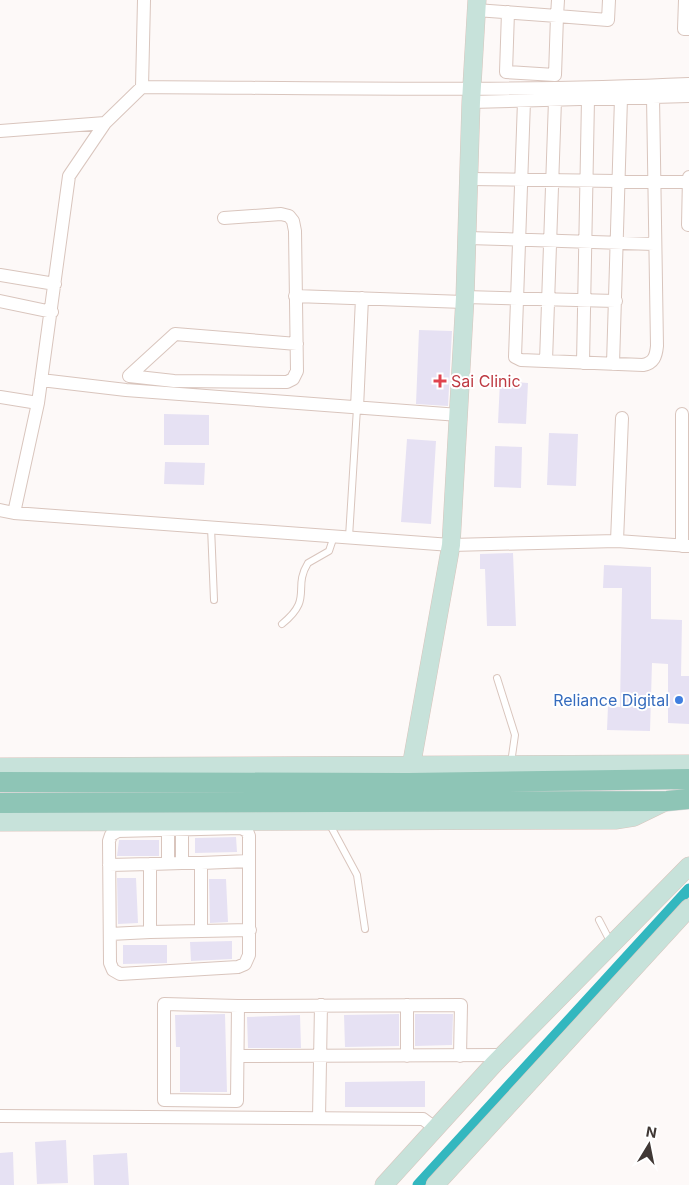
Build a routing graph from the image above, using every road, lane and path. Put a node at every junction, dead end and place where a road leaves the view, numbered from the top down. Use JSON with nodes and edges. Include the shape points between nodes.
{"nodes":[{"id":1,"x":144,"y":0,"type":"edge"},
{"id":2,"x":558,"y":0,"type":"edge"},
{"id":3,"x":609,"y":0,"type":"edge"},
{"id":4,"x":685,"y":0,"type":"edge"},
{"id":5,"x":477,"y":5,"type":"edge"},
{"id":6,"x":508,"y":12,"type":"junction"},
{"id":7,"x":557,"y":16,"type":"junction"},
{"id":8,"x":689,"y":29,"type":"edge"},
{"id":9,"x":689,"y":84,"type":"edge"},
{"id":10,"x":142,"y":87,"type":"junction"},
{"id":11,"x":604,"y":93,"type":"junction"},
{"id":12,"x":472,"y":95,"type":"junction"},
{"id":13,"x":689,"y":96,"type":"edge"},
{"id":14,"x":653,"y":97,"type":"junction"},
{"id":15,"x":621,"y":98,"type":"junction"},
{"id":16,"x":588,"y":99,"type":"junction"},
{"id":17,"x":555,"y":100,"type":"junction"},
{"id":18,"x":524,"y":101,"type":"junction"},
{"id":19,"x":105,"y":122,"type":"junction"},
{"id":20,"x":0,"y":131,"type":"edge"},
{"id":21,"x":689,"y":177,"type":"edge"},
{"id":22,"x":470,"y":179,"type":"junction"},
{"id":23,"x":522,"y":180,"type":"junction"},
{"id":24,"x":552,"y":180,"type":"junction"},
{"id":25,"x":586,"y":181,"type":"junction"},
{"id":26,"x":619,"y":181,"type":"junction"},
{"id":27,"x":654,"y":182,"type":"junction"},
{"id":28,"x":689,"y":182,"type":"edge"},
{"id":29,"x":224,"y":218,"type":"dead end"},
{"id":30,"x":688,"y":225,"type":"edge"},
{"id":31,"x":468,"y":238,"type":"junction"},
{"id":32,"x":521,"y":240,"type":"junction"},
{"id":33,"x":550,"y":241,"type":"junction"},
{"id":34,"x":585,"y":242,"type":"junction"},
{"id":35,"x":618,"y":243,"type":"junction"},
{"id":36,"x":654,"y":244,"type":"junction"},
{"id":37,"x":0,"y":275,"type":"edge"},
{"id":38,"x":55,"y":284,"type":"junction"},
{"id":39,"x":295,"y":296,"type":"junction"},
{"id":40,"x":362,"y":298,"type":"junction"},
{"id":41,"x":518,"y":298,"type":"junction"},
{"id":42,"x":465,"y":299,"type":"junction"},
{"id":43,"x":548,"y":299,"type":"junction"},
{"id":44,"x":584,"y":300,"type":"junction"},
{"id":45,"x":0,"y":301,"type":"edge"},
{"id":46,"x":616,"y":301,"type":"junction"},
{"id":47,"x":52,"y":312,"type":"junction"},
{"id":48,"x":297,"y":344,"type":"junction"},
{"id":49,"x":546,"y":361,"type":"junction"},
{"id":50,"x":583,"y":362,"type":"junction"},
{"id":51,"x":613,"y":364,"type":"junction"},
{"id":52,"x":41,"y":380,"type":"junction"},
{"id":53,"x":282,"y":382,"type":"junction"},
{"id":54,"x":0,"y":397,"type":"edge"},
{"id":55,"x":279,"y":402,"type":"junction"},
{"id":56,"x":38,"y":403,"type":"junction"},
{"id":57,"x":357,"y":408,"type":"junction"},
{"id":58,"x":682,"y":414,"type":"dead end"},
{"id":59,"x":459,"y":416,"type":"junction"},
{"id":60,"x":622,"y":418,"type":"dead end"},
{"id":61,"x":0,"y":510,"type":"edge"},
{"id":62,"x":14,"y":513,"type":"junction"},
{"id":63,"x":211,"y":527,"type":"junction"},
{"id":64,"x":334,"y":536,"type":"junction"},
{"id":65,"x":349,"y":537,"type":"junction"},
{"id":66,"x":617,"y":541,"type":"junction"},
{"id":67,"x":452,"y":545,"type":"junction"},
{"id":68,"x":685,"y":546,"type":"edge"},
{"id":69,"x":214,"y":600,"type":"dead end"},
{"id":70,"x":282,"y":624,"type":"dead end"},
{"id":71,"x":497,"y":678,"type":"dead end"},
{"id":72,"x":689,"y":764,"type":"edge"},
{"id":73,"x":511,"y":765,"type":"junction"},
{"id":74,"x":0,"y":767,"type":"edge"},
{"id":75,"x":689,"y":780,"type":"edge"},
{"id":76,"x":0,"y":782,"type":"edge"},
{"id":77,"x":408,"y":783,"type":"junction"},
{"id":78,"x":689,"y":799,"type":"edge"},
{"id":79,"x":667,"y":801,"type":"junction"},
{"id":80,"x":0,"y":803,"type":"edge"},
{"id":81,"x":327,"y":820,"type":"junction"},
{"id":82,"x":0,"y":822,"type":"edge"},
{"id":83,"x":175,"y":826,"type":"junction"},
{"id":84,"x":249,"y":861,"type":"junction"},
{"id":85,"x":201,"y":862,"type":"junction"},
{"id":86,"x":168,"y":863,"type":"junction"},
{"id":87,"x":182,"y":863,"type":"junction"},
{"id":88,"x":150,"y":864,"type":"junction"},
{"id":89,"x":109,"y":865,"type":"junction"},
{"id":90,"x":689,"y":866,"type":"edge"},
{"id":91,"x":689,"y":908,"type":"edge"},
{"id":92,"x":599,"y":920,"type":"dead end"},
{"id":93,"x":365,"y":929,"type":"dead end"},
{"id":94,"x":250,"y":930,"type":"junction"},
{"id":95,"x":201,"y":931,"type":"junction"},
{"id":96,"x":150,"y":932,"type":"junction"},
{"id":97,"x":110,"y":934,"type":"junction"},
{"id":98,"x":612,"y":945,"type":"junction"},
{"id":99,"x":407,"y":1005,"type":"junction"},
{"id":100,"x":238,"y":1006,"type":"junction"},
{"id":101,"x":320,"y":1006,"type":"junction"},
{"id":102,"x":238,"y":1056,"type":"junction"},
{"id":103,"x":407,"y":1056,"type":"junction"},
{"id":104,"x":465,"y":1058,"type":"junction"},
{"id":105,"x":500,"y":1058,"type":"junction"},
{"id":106,"x":320,"y":1060,"type":"junction"},
{"id":107,"x":0,"y":1116,"type":"edge"},
{"id":108,"x":319,"y":1118,"type":"junction"},
{"id":109,"x":435,"y":1128,"type":"junction"},
{"id":110,"x":384,"y":1185,"type":"edge"},
{"id":111,"x":435,"y":1185,"type":"edge"}],
"edges":[{"from":1,"to":10,"type":"street"},
{"from":2,"to":7,"type":"street"},
{"from":3,"to":7,"type":"street","via":[[608,20]]},
{"from":4,"to":8,"type":"street","via":[[684,29]]},
{"from":5,"to":6,"type":"street"},
{"from":5,"to":12,"type":"street"},
{"from":6,"to":7,"type":"street"},
{"from":6,"to":7,"type":"street","via":[[506,72],[555,75]]},
{"from":9,"to":11,"type":"street"},
{"from":10,"to":12,"type":"street"},
{"from":10,"to":19,"type":"street"},
{"from":11,"to":12,"type":"street"},
{"from":11,"to":15,"type":"street"},
{"from":11,"to":16,"type":"street"},
{"from":12,"to":18,"type":"street"},
{"from":12,"to":22,"type":"street"},
{"from":13,"to":14,"type":"street"},
{"from":14,"to":15,"type":"street"},
{"from":14,"to":27,"type":"street"},
{"from":15,"to":26,"type":"street"},
{"from":16,"to":17,"type":"street"},
{"from":16,"to":25,"type":"street"},
{"from":17,"to":18,"type":"street"},
{"from":17,"to":24,"type":"street"},
{"from":18,"to":23,"type":"street"},
{"from":19,"to":20,"type":"street"},
{"from":19,"to":38,"type":"street","via":[[69,176]]},
{"from":21,"to":28,"type":"street"},
{"from":22,"to":23,"type":"street"},
{"from":22,"to":31,"type":"street"},
{"from":23,"to":24,"type":"street"},
{"from":23,"to":32,"type":"street"},
{"from":24,"to":25,"type":"street"},
{"from":24,"to":33,"type":"street"},
{"from":25,"to":26,"type":"street"},
{"from":25,"to":34,"type":"street"},
{"from":26,"to":27,"type":"street"},
{"from":26,"to":35,"type":"street"},
{"from":27,"to":28,"type":"street"},
{"from":27,"to":36,"type":"street"},
{"from":28,"to":30,"type":"street"},
{"from":29,"to":39,"type":"street","via":[[289,216],[295,231]]},
{"from":31,"to":32,"type":"street"},
{"from":31,"to":42,"type":"street"},
{"from":32,"to":33,"type":"street"},
{"from":32,"to":41,"type":"street"},
{"from":33,"to":34,"type":"street"},
{"from":33,"to":43,"type":"street"},
{"from":34,"to":35,"type":"street"},
{"from":34,"to":44,"type":"street"},
{"from":35,"to":36,"type":"street"},
{"from":35,"to":46,"type":"street"},
{"from":36,"to":51,"type":"street","via":[[656,355],[650,364]]},
{"from":37,"to":38,"type":"street"},
{"from":38,"to":47,"type":"street"},
{"from":39,"to":40,"type":"street"},
{"from":39,"to":48,"type":"street"},
{"from":40,"to":42,"type":"street"},
{"from":40,"to":57,"type":"street"},
{"from":41,"to":42,"type":"street"},
{"from":41,"to":43,"type":"street"},
{"from":41,"to":49,"type":"street","via":[[515,357]]},
{"from":42,"to":59,"type":"street"},
{"from":43,"to":44,"type":"street"},
{"from":43,"to":49,"type":"street"},
{"from":44,"to":46,"type":"street"},
{"from":44,"to":50,"type":"street"},
{"from":45,"to":47,"type":"street"},
{"from":46,"to":51,"type":"street"},
{"from":47,"to":52,"type":"street"},
{"from":48,"to":53,"type":"street","via":[[298,371],[293,379]]},
{"from":48,"to":53,"type":"street","via":[[176,334],[129,376],[174,381]]},
{"from":49,"to":50,"type":"street"},
{"from":50,"to":51,"type":"street"},
{"from":52,"to":55,"type":"street"},
{"from":52,"to":56,"type":"street"},
{"from":53,"to":55,"type":"street"},
{"from":54,"to":56,"type":"street"},
{"from":55,"to":57,"type":"street"},
{"from":56,"to":62,"type":"street"},
{"from":57,"to":59,"type":"street"},
{"from":57,"to":65,"type":"lane"},
{"from":58,"to":68,"type":"street"},
{"from":59,"to":67,"type":"street"},
{"from":60,"to":66,"type":"street"},
{"from":61,"to":62,"type":"street"},
{"from":62,"to":63,"type":"street"},
{"from":63,"to":64,"type":"street"},
{"from":63,"to":69,"type":"lane"},
{"from":64,"to":65,"type":"street"},
{"from":64,"to":70,"type":"lane","via":[[329,551],[308,563],[298,609]]},
{"from":65,"to":67,"type":"street"},
{"from":66,"to":67,"type":"street"},
{"from":66,"to":68,"type":"street"},
{"from":67,"to":77,"type":"street"},
{"from":71,"to":73,"type":"lane","via":[[515,735]]},
{"from":72,"to":73,"type":"street"},
{"from":73,"to":77,"type":"street"},
{"from":74,"to":77,"type":"street"},
{"from":75,"to":77,"type":"main road"},
{"from":76,"to":77,"type":"main road"},
{"from":77,"to":79,"type":"main road"},
{"from":77,"to":80,"type":"main road"},
{"from":78,"to":79,"type":"main road"},
{"from":79,"to":81,"type":"street","via":[[634,818],[615,820]]},
{"from":81,"to":83,"type":"street"},
{"from":81,"to":93,"type":"lane","via":[[357,874]]},
{"from":82,"to":83,"type":"street"},
{"from":83,"to":84,"type":"street","via":[[241,828],[249,836]]},
{"from":83,"to":86,"type":"street"},
{"from":83,"to":87,"type":"street"},
{"from":83,"to":89,"type":"street","via":[[112,834]]},
{"from":84,"to":85,"type":"street"},
{"from":84,"to":94,"type":"street"},
{"from":85,"to":87,"type":"street"},
{"from":85,"to":95,"type":"street"},
{"from":86,"to":87,"type":"street"},
{"from":86,"to":88,"type":"street"},
{"from":88,"to":89,"type":"street"},
{"from":88,"to":96,"type":"street"},
{"from":89,"to":97,"type":"street"},
{"from":90,"to":98,"type":"street"},
{"from":91,"to":111,"type":"street"},
{"from":92,"to":98,"type":"lane"},
{"from":94,"to":95,"type":"street"},
{"from":94,"to":97,"type":"street","via":[[249,955],[245,964],[238,967],[120,974],[110,963]]},
{"from":95,"to":96,"type":"street"},
{"from":96,"to":97,"type":"street"},
{"from":98,"to":105,"type":"street"},
{"from":99,"to":101,"type":"street"},
{"from":99,"to":103,"type":"street"},
{"from":99,"to":104,"type":"street","via":[[461,1005]]},
{"from":100,"to":101,"type":"street"},
{"from":100,"to":102,"type":"street"},
{"from":100,"to":102,"type":"street","via":[[164,1004],[164,1100],[237,1101]]},
{"from":101,"to":106,"type":"street"},
{"from":102,"to":106,"type":"street"},
{"from":103,"to":104,"type":"street"},
{"from":103,"to":106,"type":"street"},
{"from":104,"to":105,"type":"street"},
{"from":104,"to":106,"type":"street"},
{"from":105,"to":109,"type":"street"},
{"from":106,"to":108,"type":"street"},
{"from":107,"to":108,"type":"street"},
{"from":108,"to":109,"type":"street","via":[[424,1119]]},
{"from":109,"to":110,"type":"street"}]}
